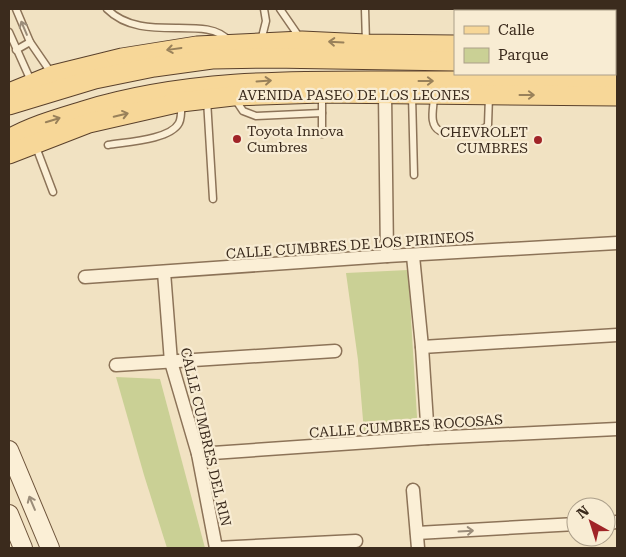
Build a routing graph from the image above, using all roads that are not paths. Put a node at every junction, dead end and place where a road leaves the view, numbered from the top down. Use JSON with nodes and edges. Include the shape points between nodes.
{"nodes":[{"id":1,"x":16,"y":9,"type":"edge"},
{"id":2,"x":107,"y":9,"type":"edge"},
{"id":3,"x":264,"y":9,"type":"edge"},
{"id":4,"x":280,"y":9,"type":"edge"},
{"id":5,"x":365,"y":9,"type":"edge"},
{"id":6,"x":9,"y":32,"type":"edge"},
{"id":7,"x":302,"y":41,"type":"junction"},
{"id":8,"x":30,"y":42,"type":"junction"},
{"id":9,"x":260,"y":42,"type":"junction"},
{"id":10,"x":231,"y":44,"type":"junction"},
{"id":11,"x":366,"y":44,"type":"junction"},
{"id":12,"x":454,"y":45,"type":"edge"},
{"id":13,"x":16,"y":50,"type":"junction"},
{"id":14,"x":454,"y":60,"type":"edge"},
{"id":15,"x":52,"y":75,"type":"junction"},
{"id":16,"x":32,"y":83,"type":"junction"},
{"id":17,"x":614,"y":90,"type":"edge"},
{"id":18,"x":9,"y":93,"type":"edge"},
{"id":19,"x":322,"y":93,"type":"junction"},
{"id":20,"x":385,"y":94,"type":"junction"},
{"id":21,"x":412,"y":94,"type":"junction"},
{"id":22,"x":434,"y":94,"type":"junction"},
{"id":23,"x":488,"y":95,"type":"junction"},
{"id":24,"x":233,"y":96,"type":"junction"},
{"id":25,"x":206,"y":99,"type":"junction"},
{"id":26,"x":181,"y":102,"type":"junction"},
{"id":27,"x":9,"y":105,"type":"edge"},
{"id":28,"x":322,"y":113,"type":"junction"},
{"id":29,"x":322,"y":134,"type":"dead end"},
{"id":30,"x":9,"y":140,"type":"edge"},
{"id":31,"x":34,"y":143,"type":"junction"},
{"id":32,"x":108,"y":145,"type":"dead end"},
{"id":33,"x":9,"y":154,"type":"edge"},
{"id":34,"x":414,"y":175,"type":"dead end"},
{"id":35,"x":53,"y":192,"type":"dead end"},
{"id":36,"x":212,"y":199,"type":"dead end"},
{"id":37,"x":617,"y":243,"type":"edge"},
{"id":38,"x":387,"y":256,"type":"junction"},
{"id":39,"x":414,"y":256,"type":"junction"},
{"id":40,"x":164,"y":272,"type":"junction"},
{"id":41,"x":85,"y":277,"type":"dead end"},
{"id":42,"x":617,"y":335,"type":"edge"},
{"id":43,"x":422,"y":347,"type":"junction"},
{"id":44,"x":334,"y":351,"type":"dead end"},
{"id":45,"x":170,"y":362,"type":"junction"},
{"id":46,"x":116,"y":365,"type":"dead end"},
{"id":47,"x":617,"y":428,"type":"edge"},
{"id":48,"x":428,"y":438,"type":"junction"},
{"id":49,"x":9,"y":450,"type":"edge"},
{"id":50,"x":198,"y":454,"type":"junction"},
{"id":51,"x":413,"y":490,"type":"dead end"},
{"id":52,"x":9,"y":514,"type":"edge"},
{"id":53,"x":566,"y":525,"type":"edge"},
{"id":54,"x":417,"y":533,"type":"junction"},
{"id":55,"x":356,"y":541,"type":"dead end"},
{"id":56,"x":23,"y":548,"type":"edge"},
{"id":57,"x":50,"y":548,"type":"edge"},
{"id":58,"x":216,"y":548,"type":"edge"},
{"id":59,"x":418,"y":548,"type":"edge"}],
"edges":[{"from":8,"to":1,"type":"lane","one_way":true},
{"from":2,"to":10,"type":"lane","via":[[134,25],[215,31]]},
{"from":3,"to":9,"type":"lane","via":[[266,21]]},
{"from":4,"to":7,"type":"lane"},
{"from":5,"to":11,"type":"lane"},
{"from":6,"to":13,"type":"lane"},
{"from":7,"to":9,"type":"main road"},
{"from":11,"to":7,"type":"main road","one_way":true},
{"from":8,"to":13,"type":"lane"},
{"from":8,"to":15,"type":"lane"},
{"from":9,"to":10,"type":"main road"},
{"from":10,"to":15,"type":"main road","one_way":true,"via":[[122,58]]},
{"from":11,"to":12,"type":"main road"},
{"from":13,"to":16,"type":"lane"},
{"from":14,"to":27,"type":"main road","via":[[212,60],[95,79]]},
{"from":15,"to":16,"type":"main road"},
{"from":16,"to":18,"type":"main road"},
{"from":23,"to":17,"type":"main road","name":"AVENIDA PASEO DE LOS LEONES","one_way":true},
{"from":30,"to":17,"type":"main road","one_way":true,"via":[[40,124],[102,105],[211,85],[347,80]]},
{"from":19,"to":20,"type":"main road","name":"AVENIDA PASEO DE LOS LEONES"},
{"from":19,"to":24,"type":"main road","name":"AVENIDA PASEO DE LOS LEONES"},
{"from":19,"to":28,"type":"lane"},
{"from":20,"to":21,"type":"main road","name":"AVENIDA PASEO DE LOS LEONES"},
{"from":20,"to":38,"type":"street"},
{"from":21,"to":22,"type":"main road","name":"AVENIDA PASEO DE LOS LEONES"},
{"from":21,"to":34,"type":"lane"},
{"from":22,"to":23,"type":"main road","name":"AVENIDA PASEO DE LOS LEONES"},
{"from":22,"to":23,"type":"lane","via":[[433,123],[440,131],[486,128],[489,122]]},
{"from":24,"to":25,"type":"main road","name":"AVENIDA PASEO DE LOS LEONES"},
{"from":24,"to":28,"type":"lane","via":[[243,111],[256,116]]},
{"from":25,"to":26,"type":"main road","name":"AVENIDA PASEO DE LOS LEONES"},
{"from":25,"to":36,"type":"lane"},
{"from":31,"to":26,"type":"main road","name":"AVENIDA PASEO DE LOS LEONES","one_way":true,"via":[[89,123]]},
{"from":26,"to":32,"type":"lane","via":[[179,124],[170,132]]},
{"from":28,"to":29,"type":"lane"},
{"from":31,"to":33,"type":"main road","name":"AVENIDA PASEO DE LOS LEONES"},
{"from":31,"to":35,"type":"lane"},
{"from":37,"to":39,"type":"street","name":"CALLE CUMBRES DE LOS PIRINEOS"},
{"from":38,"to":39,"type":"street","name":"CALLE CUMBRES DE LOS PIRINEOS"},
{"from":38,"to":40,"type":"street","name":"CALLE CUMBRES DE LOS PIRINEOS"},
{"from":39,"to":43,"type":"street"},
{"from":40,"to":41,"type":"street","name":"CALLE CUMBRES DE LOS PIRINEOS"},
{"from":40,"to":45,"type":"street","name":"CALLE CUMBRES DEL RIN"},
{"from":42,"to":43,"type":"street"},
{"from":43,"to":48,"type":"street"},
{"from":44,"to":45,"type":"street"},
{"from":45,"to":46,"type":"street"},
{"from":45,"to":50,"type":"street","name":"CALLE CUMBRES DEL RIN"},
{"from":47,"to":48,"type":"street","name":"CALLE CUMBRES ROCOSAS"},
{"from":48,"to":50,"type":"street","name":"CALLE CUMBRES ROCOSAS"},
{"from":57,"to":49,"type":"street","one_way":true},
{"from":50,"to":58,"type":"street","name":"CALLE CUMBRES DEL RIN"},
{"from":51,"to":54,"type":"street"},
{"from":52,"to":56,"type":"street"},
{"from":54,"to":53,"type":"street","one_way":true},
{"from":54,"to":59,"type":"street"},
{"from":55,"to":58,"type":"street"}]}
